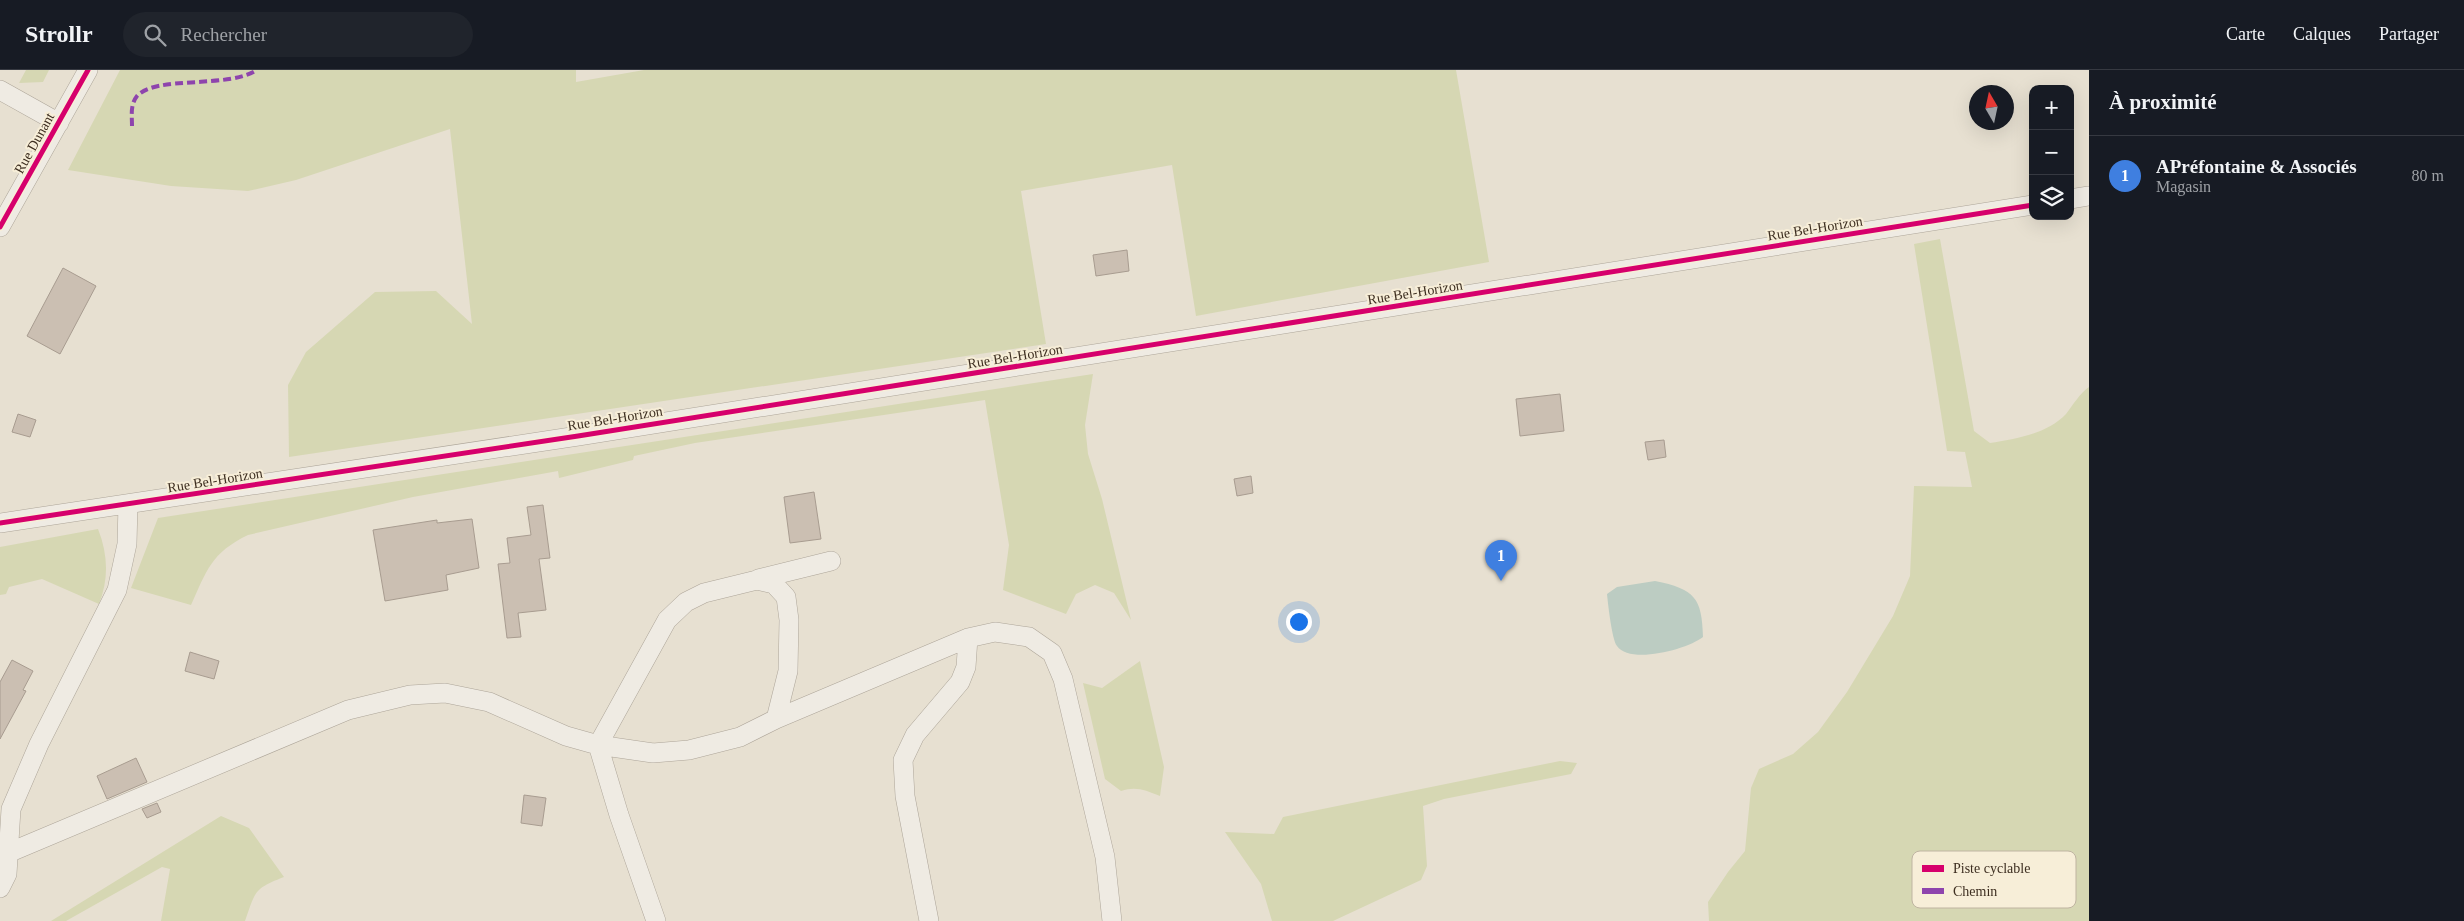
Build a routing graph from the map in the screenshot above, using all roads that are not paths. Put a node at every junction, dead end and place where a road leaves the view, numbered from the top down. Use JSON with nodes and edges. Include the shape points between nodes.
{"nodes":[{"id":1,"x":88,"y":70,"type":"edge"},
{"id":2,"x":0,"y":90,"type":"edge"},
{"id":3,"x":59,"y":123,"type":"junction"},
{"id":4,"x":2089,"y":196,"type":"edge"},
{"id":5,"x":2074,"y":198,"type":"edge"},
{"id":6,"x":2029,"y":206,"type":"edge"},
{"id":7,"x":0,"y":228,"type":"edge"},
{"id":8,"x":128,"y":504,"type":"junction"},
{"id":9,"x":0,"y":523,"type":"edge"},
{"id":10,"x":831,"y":560,"type":"dead end"},
{"id":11,"x":757,"y":580,"type":"junction"},
{"id":12,"x":968,"y":638,"type":"junction"},
{"id":13,"x":776,"y":719,"type":"junction"},
{"id":14,"x":598,"y":745,"type":"junction"},
{"id":15,"x":8,"y":853,"type":"junction"},
{"id":16,"x":0,"y":888,"type":"edge"},
{"id":17,"x":654,"y":918,"type":"edge"},
{"id":18,"x":930,"y":921,"type":"edge"},
{"id":19,"x":1112,"y":921,"type":"edge"}],
"edges":[{"from":1,"to":3,"type":"street","name":"Rue Dunant"},
{"from":2,"to":3,"type":"street"},
{"from":3,"to":7,"type":"street","name":"Rue Dunant"},
{"from":4,"to":5,"type":"street"},
{"from":6,"to":8,"type":"street","name":"Rue Bel-Horizon"},
{"from":8,"to":9,"type":"street","name":"Rue Bel-Horizon"},
{"from":8,"to":15,"type":"street","via":[[127,544],[117,590],[38,744],[11,809]]},
{"from":10,"to":11,"type":"street"},
{"from":11,"to":13,"type":"street","via":[[774,584],[786,597],[788,671]]},
{"from":11,"to":14,"type":"street","via":[[704,593],[686,602],[668,620]]},
{"from":12,"to":13,"type":"street"},
{"from":12,"to":18,"type":"street","via":[[966,667],[960,682],[914,734],[903,760],[905,796]]},
{"from":12,"to":19,"type":"street","via":[[995,632],[1029,638],[1052,653],[1063,679],[1105,857]]},
{"from":13,"to":14,"type":"street","via":[[740,737],[689,750],[653,753]]},
{"from":14,"to":15,"type":"street","via":[[566,736],[489,702],[445,693],[410,695],[348,710]]},
{"from":14,"to":17,"type":"street"},
{"from":15,"to":16,"type":"street","via":[[7,874]]}]}
